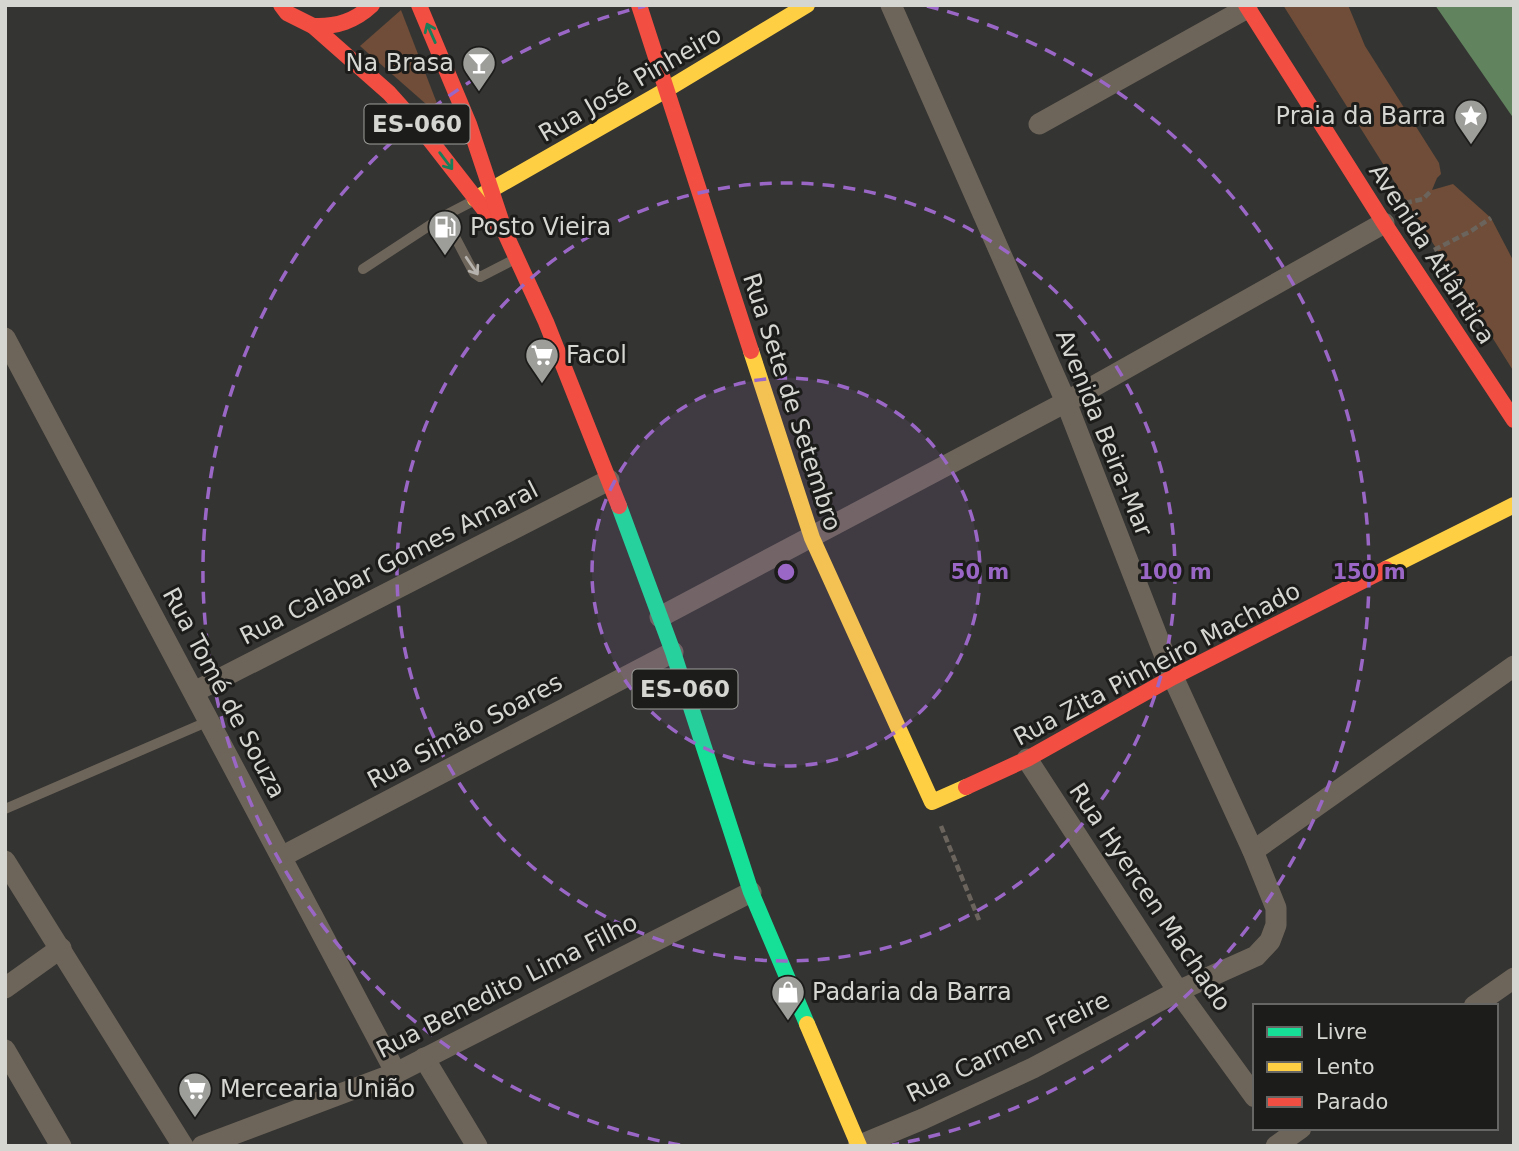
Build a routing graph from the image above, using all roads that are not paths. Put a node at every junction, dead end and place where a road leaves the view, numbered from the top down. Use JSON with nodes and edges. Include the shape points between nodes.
{"nodes":[{"id":1,"x":372,"y":5,"type":"edge"},
{"id":2,"x":419,"y":5,"type":"edge"},
{"id":3,"x":639,"y":5,"type":"edge"},
{"id":4,"x":807,"y":5,"type":"edge"},
{"id":5,"x":891,"y":5,"type":"edge"},
{"id":6,"x":1247,"y":7,"type":"edge"},
{"id":7,"x":278,"y":9,"type":"edge"},
{"id":8,"x":313,"y":26,"type":"junction"},
{"id":9,"x":666,"y":90,"type":"junction"},
{"id":10,"x":1039,"y":124,"type":"dead end"},
{"id":11,"x":492,"y":190,"type":"junction"},
{"id":12,"x":475,"y":199,"type":"junction"},
{"id":13,"x":1388,"y":214,"type":"junction"},
{"id":14,"x":444,"y":216,"type":"junction"},
{"id":15,"x":506,"y":235,"type":"junction"},
{"id":16,"x":516,"y":258,"type":"junction"},
{"id":17,"x":363,"y":269,"type":"dead end"},
{"id":18,"x":5,"y":338,"type":"edge"},
{"id":19,"x":1066,"y":402,"type":"junction"},
{"id":20,"x":1514,"y":420,"type":"edge"},
{"id":21,"x":609,"y":480,"type":"junction"},
{"id":22,"x":1514,"y":505,"type":"edge"},
{"id":23,"x":812,"y":538,"type":"junction"},
{"id":24,"x":660,"y":617,"type":"junction"},
{"id":25,"x":673,"y":652,"type":"junction"},
{"id":26,"x":1514,"y":666,"type":"edge"},
{"id":27,"x":1173,"y":677,"type":"junction"},
{"id":28,"x":194,"y":692,"type":"junction"},
{"id":29,"x":209,"y":721,"type":"junction"},
{"id":30,"x":1027,"y":760,"type":"junction"},
{"id":31,"x":932,"y":802,"type":"joint"},
{"id":32,"x":5,"y":809,"type":"edge"},
{"id":33,"x":1253,"y":851,"type":"junction"},
{"id":34,"x":281,"y":857,"type":"junction"},
{"id":35,"x":5,"y":861,"type":"edge"},
{"id":36,"x":751,"y":892,"type":"junction"},
{"id":37,"x":61,"y":948,"type":"junction"},
{"id":38,"x":1514,"y":978,"type":"edge"},
{"id":39,"x":5,"y":988,"type":"edge"},
{"id":40,"x":1178,"y":991,"type":"junction"},
{"id":41,"x":1477,"y":1004,"type":"edge"},
{"id":42,"x":5,"y":1050,"type":"edge"},
{"id":43,"x":424,"y":1058,"type":"junction"},
{"id":44,"x":396,"y":1073,"type":"junction"},
{"id":45,"x":1253,"y":1094,"type":"edge"},
{"id":46,"x":61,"y":1146,"type":"edge"},
{"id":47,"x":183,"y":1146,"type":"edge"},
{"id":48,"x":202,"y":1146,"type":"edge"},
{"id":49,"x":477,"y":1146,"type":"edge"},
{"id":50,"x":859,"y":1146,"type":"edge"}],
"edges":[{"from":1,"to":8,"type":"street","via":[[345,24]]},
{"from":11,"to":2,"type":"street","number":"ES-060","one_way":true},
{"from":3,"to":9,"type":"street","name":"Rua Sete de Setembro"},
{"from":4,"to":9,"type":"street","name":"Rua José Pinheiro"},
{"from":5,"to":19,"type":"street","name":"Avenida Beira-Mar"},
{"from":6,"to":10,"type":"street"},
{"from":6,"to":13,"type":"street","name":"Avenida Atlântica"},
{"from":7,"to":8,"type":"street","number":"ES-060"},
{"from":8,"to":12,"type":"street","number":"ES-060","one_way":true,"via":[[389,93]]},
{"from":9,"to":11,"type":"street","name":"Rua José Pinheiro"},
{"from":9,"to":23,"type":"street","name":"Rua Sete de Setembro"},
{"from":11,"to":12,"type":"street","name":"Rua José Pinheiro"},
{"from":11,"to":15,"type":"street","number":"ES-060"},
{"from":12,"to":14,"type":"lane"},
{"from":12,"to":15,"type":"street","number":"ES-060"},
{"from":13,"to":19,"type":"street"},
{"from":13,"to":20,"type":"street","name":"Avenida Atlântica"},
{"from":14,"to":16,"type":"lane","one_way":true,"via":[[480,277]]},
{"from":14,"to":17,"type":"lane"},
{"from":15,"to":16,"type":"street","number":"ES-060"},
{"from":16,"to":21,"type":"street","number":"ES-060"},
{"from":18,"to":28,"type":"street","name":"Rua Tomé de Souza"},
{"from":19,"to":23,"type":"street"},
{"from":19,"to":27,"type":"street","name":"Avenida Beira-Mar"},
{"from":21,"to":24,"type":"street","number":"ES-060"},
{"from":21,"to":28,"type":"street","name":"Rua Calabar Gomes Amaral"},
{"from":22,"to":27,"type":"street","name":"Rua Zita Pinheiro Machado"},
{"from":23,"to":24,"type":"street"},
{"from":23,"to":31,"type":"street","name":"Rua Sete de Setembro"},
{"from":24,"to":25,"type":"street","number":"ES-060"},
{"from":25,"to":34,"type":"street","name":"Rua Simão Soares"},
{"from":25,"to":36,"type":"street","number":"ES-060"},
{"from":26,"to":33,"type":"street"},
{"from":27,"to":30,"type":"street","name":"Rua Zita Pinheiro Machado"},
{"from":27,"to":33,"type":"street","name":"Avenida Beira-Mar"},
{"from":28,"to":29,"type":"street","name":"Rua Tomé de Souza"},
{"from":29,"to":32,"type":"lane"},
{"from":29,"to":34,"type":"street","name":"Rua Tomé de Souza"},
{"from":30,"to":31,"type":"street","name":"Rua Zita Pinheiro Machado"},
{"from":30,"to":40,"type":"street","name":"Rua Hyercen Machado"},
{"from":33,"to":40,"type":"street","name":"Avenida Beira-Mar","via":[[1276,908],[1270,941],[1256,956]]},
{"from":34,"to":44,"type":"street","name":"Rua Tomé de Souza"},
{"from":35,"to":37,"type":"street"},
{"from":36,"to":43,"type":"street","name":"Rua Benedito Lima Filho"},
{"from":36,"to":50,"type":"street","number":"ES-060"},
{"from":37,"to":39,"type":"street"},
{"from":37,"to":47,"type":"street"},
{"from":38,"to":41,"type":"street"},
{"from":40,"to":45,"type":"street","name":"Rua Hyercen Machado"},
{"from":40,"to":50,"type":"street","name":"Rua Carmen Freire","via":[[1033,1068]]},
{"from":42,"to":46,"type":"street"},
{"from":43,"to":44,"type":"street","name":"Rua Benedito Lima Filho"},
{"from":43,"to":49,"type":"street"},
{"from":44,"to":48,"type":"street","name":"Rua Benedito Lima Filho"}]}
